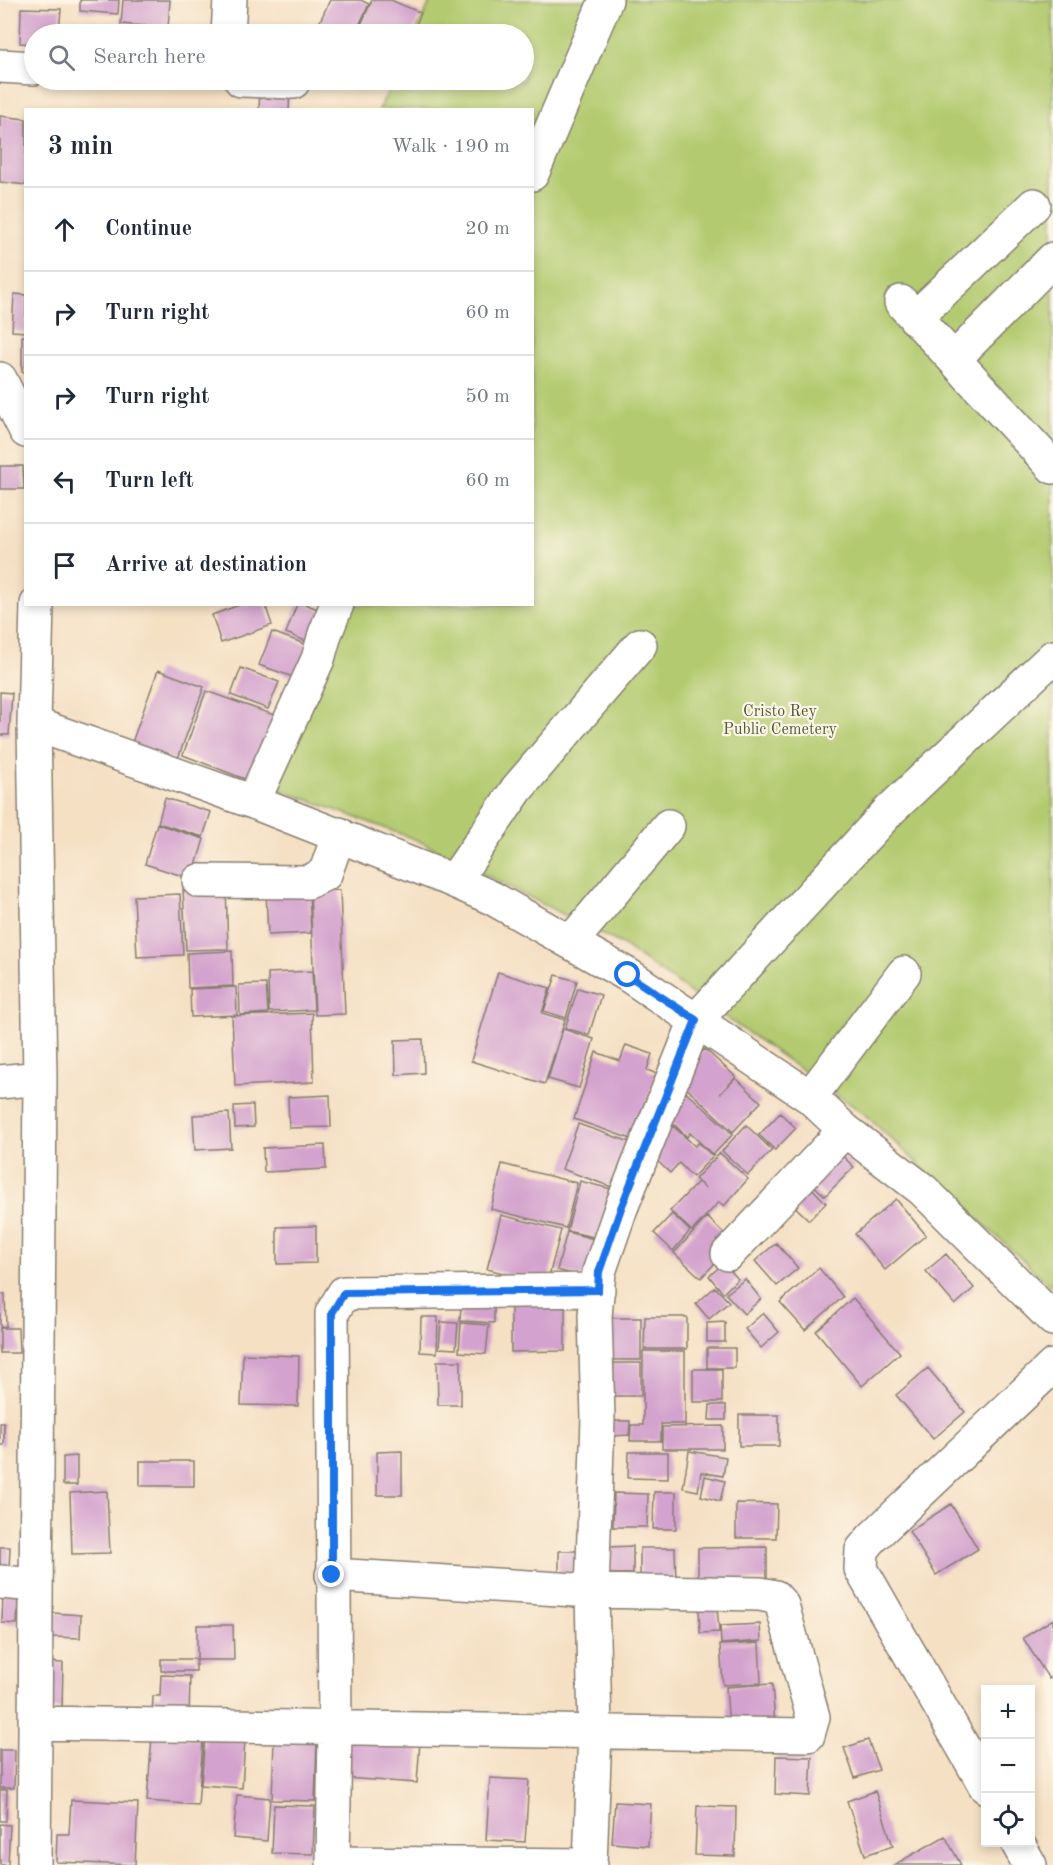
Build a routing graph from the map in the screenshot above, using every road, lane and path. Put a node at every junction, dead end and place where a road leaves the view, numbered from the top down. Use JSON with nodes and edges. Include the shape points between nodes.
{"nodes":[{"id":1,"x":230,"y":0,"type":"edge"},
{"id":2,"x":606,"y":0,"type":"edge"},
{"id":3,"x":229,"y":24,"type":"edge"},
{"id":4,"x":0,"y":66,"type":"edge"},
{"id":5,"x":24,"y":67,"type":"edge"},
{"id":6,"x":534,"y":169,"type":"edge"},
{"id":7,"x":1034,"y":205,"type":"dead end"},
{"id":8,"x":1053,"y":259,"type":"edge"},
{"id":9,"x":954,"y":359,"type":"junction"},
{"id":10,"x":0,"y":379,"type":"edge"},
{"id":11,"x":24,"y":427,"type":"edge"},
{"id":12,"x":1053,"y":467,"type":"edge"},
{"id":13,"x":37,"y":606,"type":"edge"},
{"id":14,"x":336,"y":606,"type":"edge"},
{"id":15,"x":640,"y":645,"type":"dead end"},
{"id":16,"x":1053,"y":657,"type":"edge"},
{"id":17,"x":34,"y":724,"type":"junction"},
{"id":18,"x":253,"y":802,"type":"junction"},
{"id":19,"x":668,"y":826,"type":"dead end"},
{"id":20,"x":339,"y":834,"type":"junction"},
{"id":21,"x":199,"y":881,"type":"dead end"},
{"id":22,"x":454,"y":882,"type":"junction"},
{"id":23,"x":571,"y":942,"type":"junction"},
{"id":24,"x":904,"y":974,"type":"dead end"},
{"id":25,"x":696,"y":1020,"type":"junction"},
{"id":26,"x":40,"y":1078,"type":"junction"},
{"id":27,"x":0,"y":1082,"type":"edge"},
{"id":28,"x":810,"y":1097,"type":"junction"},
{"id":29,"x":845,"y":1130,"type":"junction"},
{"id":30,"x":728,"y":1254,"type":"dead end"},
{"id":31,"x":598,"y":1290,"type":"junction"},
{"id":32,"x":1053,"y":1319,"type":"edge"},
{"id":33,"x":1053,"y":1366,"type":"edge"},
{"id":34,"x":332,"y":1575,"type":"junction"},
{"id":35,"x":0,"y":1582,"type":"edge"},
{"id":36,"x":36,"y":1585,"type":"junction"},
{"id":37,"x":592,"y":1591,"type":"junction"},
{"id":38,"x":35,"y":1723,"type":"junction"},
{"id":39,"x":335,"y":1726,"type":"junction"},
{"id":40,"x":595,"y":1732,"type":"junction"},
{"id":41,"x":981,"y":1778,"type":"edge"},
{"id":42,"x":1020,"y":1847,"type":"edge"},
{"id":43,"x":333,"y":1864,"type":"edge"},
{"id":44,"x":34,"y":1865,"type":"edge"},
{"id":45,"x":591,"y":1865,"type":"edge"},
{"id":46,"x":1030,"y":1865,"type":"edge"}],
"edges":[{"from":1,"to":3,"type":"street"},
{"from":2,"to":6,"type":"street"},
{"from":4,"to":5,"type":"street"},
{"from":7,"to":9,"type":"street","via":[[908,310]]},
{"from":8,"to":9,"type":"street"},
{"from":9,"to":12,"type":"street"},
{"from":10,"to":11,"type":"street"},
{"from":13,"to":17,"type":"street"},
{"from":14,"to":18,"type":"street","via":[[318,659]]},
{"from":15,"to":22,"type":"street","via":[[517,789]]},
{"from":16,"to":25,"type":"street","via":[[889,811]]},
{"from":17,"to":18,"type":"street"},
{"from":17,"to":26,"type":"street"},
{"from":18,"to":20,"type":"street"},
{"from":19,"to":23,"type":"street"},
{"from":20,"to":21,"type":"street","via":[[325,874],[317,879]]},
{"from":20,"to":22,"type":"street"},
{"from":22,"to":23,"type":"street","via":[[492,898]]},
{"from":23,"to":25,"type":"street"},
{"from":24,"to":28,"type":"street"},
{"from":25,"to":28,"type":"street"},
{"from":25,"to":31,"type":"street","via":[[621,1208],[599,1272]]},
{"from":26,"to":27,"type":"street"},
{"from":26,"to":36,"type":"street"},
{"from":28,"to":29,"type":"street"},
{"from":29,"to":30,"type":"street"},
{"from":29,"to":32,"type":"street","via":[[923,1190]]},
{"from":31,"to":34,"type":"street","via":[[344,1293],[332,1313]]},
{"from":31,"to":37,"type":"street"},
{"from":33,"to":41,"type":"street","via":[[862,1550],[861,1569]]},
{"from":34,"to":37,"type":"street"},
{"from":34,"to":39,"type":"street"},
{"from":35,"to":36,"type":"street"},
{"from":36,"to":38,"type":"street"},
{"from":37,"to":40,"type":"street"},
{"from":37,"to":40,"type":"street","via":[[775,1597],[782,1605],[813,1717],[808,1735]]},
{"from":38,"to":39,"type":"street"},
{"from":38,"to":44,"type":"street"},
{"from":39,"to":40,"type":"street"},
{"from":39,"to":43,"type":"street"},
{"from":40,"to":45,"type":"street"},
{"from":42,"to":46,"type":"street"},
{"from":43,"to":45,"type":"street"}]}
